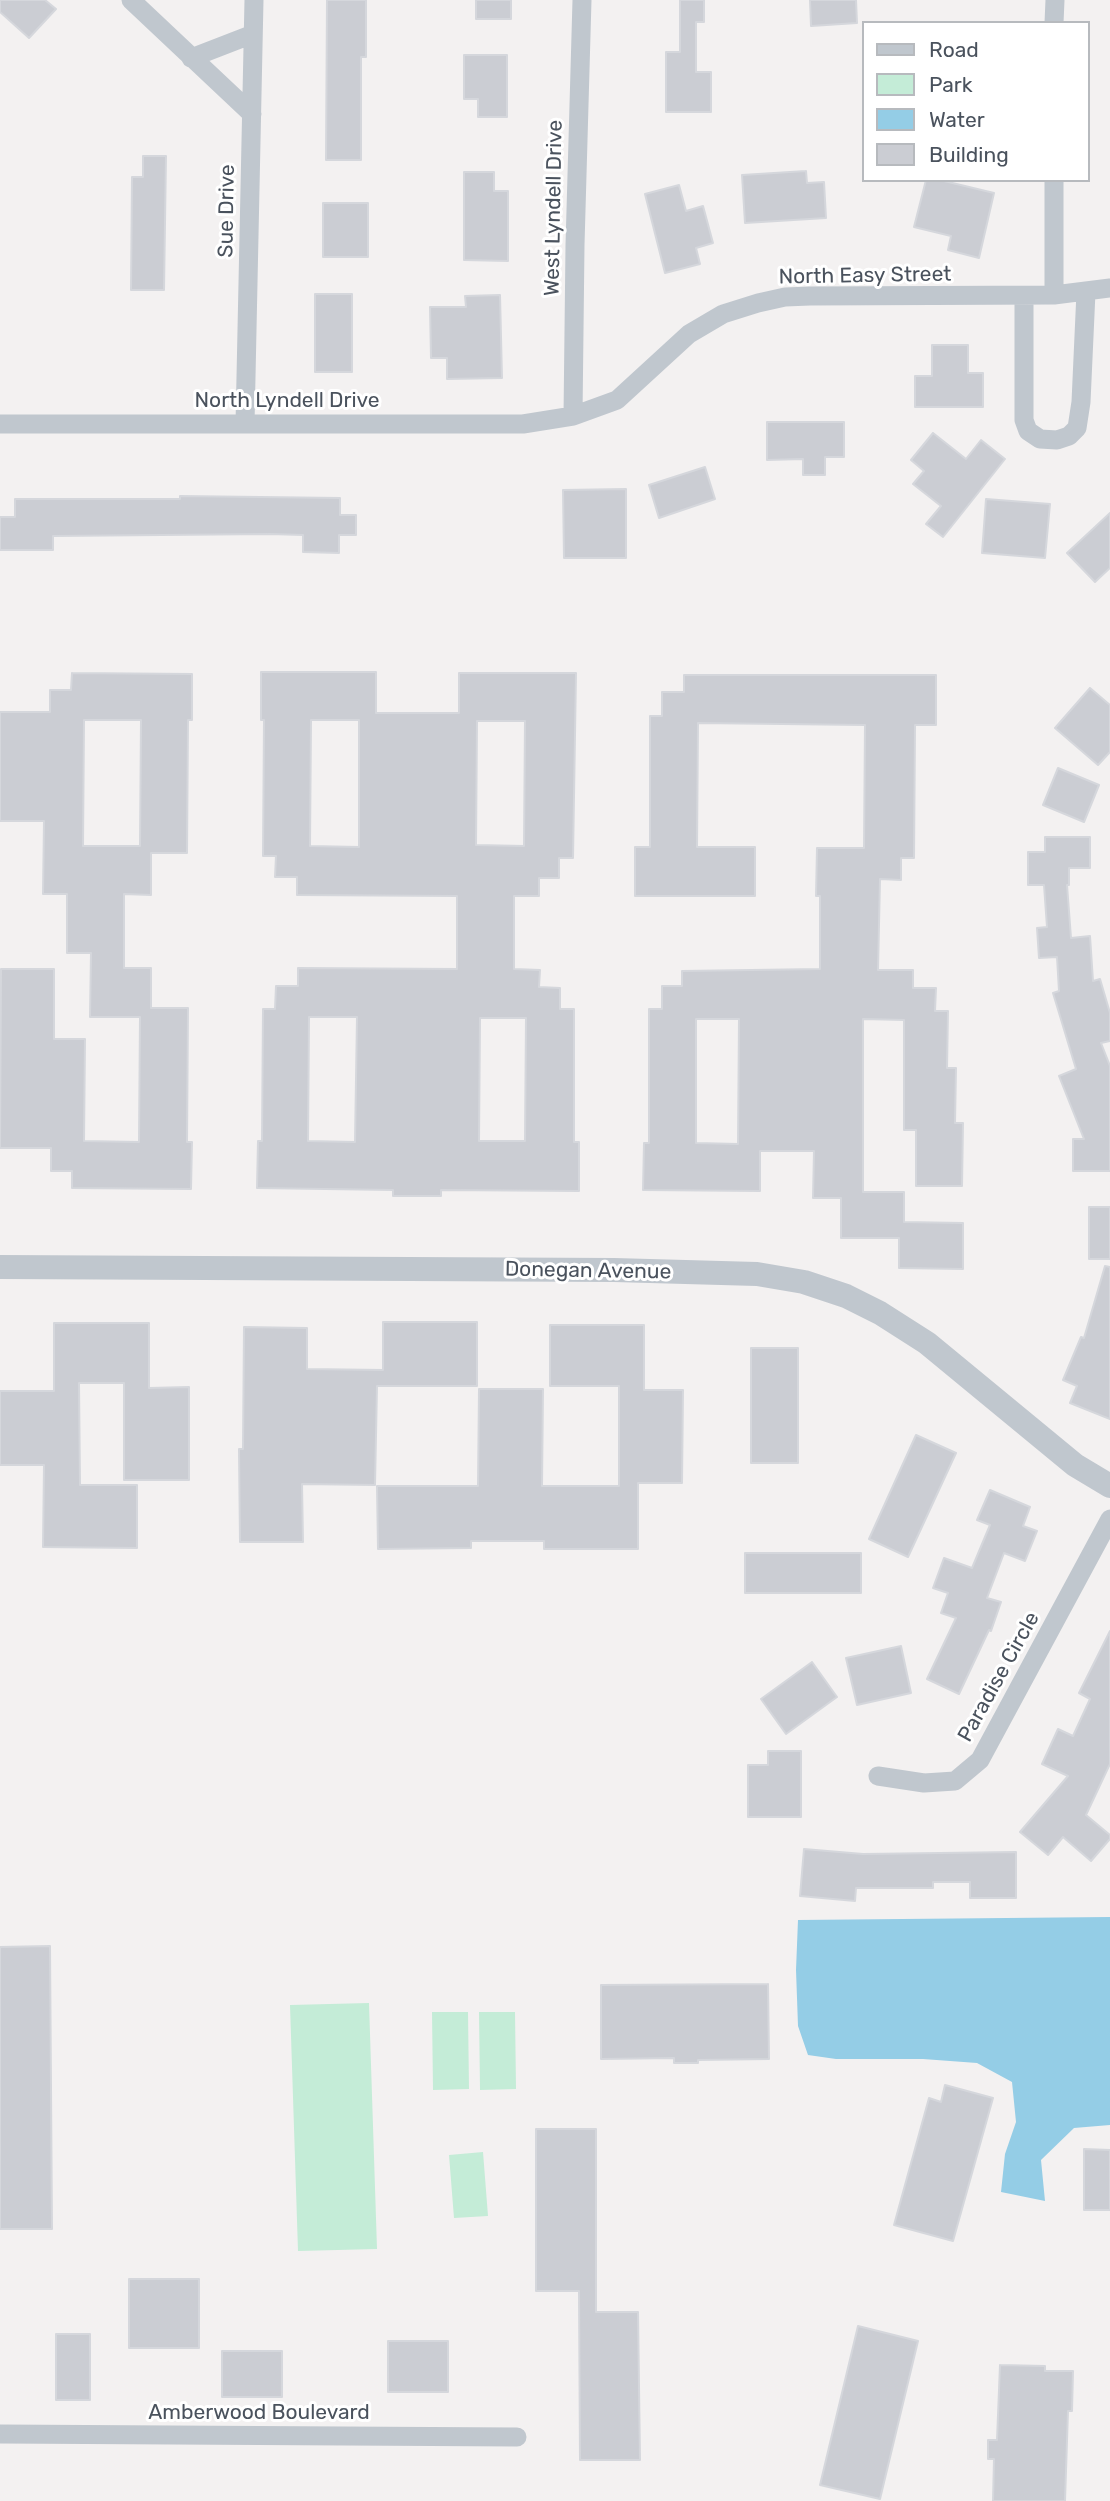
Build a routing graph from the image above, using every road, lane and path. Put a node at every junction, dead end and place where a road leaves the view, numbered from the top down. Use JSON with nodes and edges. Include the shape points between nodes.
{"nodes":[{"id":1,"x":131,"y":0,"type":"edge"},
{"id":2,"x":254,"y":0,"type":"edge"},
{"id":3,"x":582,"y":0,"type":"edge"},
{"id":4,"x":1055,"y":0,"type":"edge"},
{"id":5,"x":1054,"y":21,"type":"edge"},
{"id":6,"x":253,"y":34,"type":"junction"},
{"id":7,"x":191,"y":58,"type":"junction"},
{"id":8,"x":252,"y":114,"type":"junction"},
{"id":9,"x":1054,"y":182,"type":"edge"},
{"id":10,"x":1110,"y":288,"type":"edge"},
{"id":11,"x":1086,"y":292,"type":"junction"},
{"id":12,"x":1054,"y":295,"type":"junction"},
{"id":13,"x":1024,"y":296,"type":"junction"},
{"id":14,"x":573,"y":416,"type":"junction"},
{"id":15,"x":0,"y":424,"type":"edge"},
{"id":16,"x":245,"y":424,"type":"junction"},
{"id":17,"x":0,"y":1267,"type":"edge"},
{"id":18,"x":1110,"y":1486,"type":"edge"},
{"id":19,"x":1110,"y":1518,"type":"edge"},
{"id":20,"x":878,"y":1776,"type":"dead end"},
{"id":21,"x":0,"y":2434,"type":"edge"},
{"id":22,"x":517,"y":2437,"type":"dead end"}],
"edges":[{"from":1,"to":7,"type":"street"},
{"from":2,"to":6,"type":"street","name":"Sue Drive"},
{"from":3,"to":14,"type":"street","name":"West Lyndell Drive"},
{"from":4,"to":5,"type":"street"},
{"from":6,"to":7,"type":"street"},
{"from":6,"to":8,"type":"street","name":"Sue Drive"},
{"from":7,"to":8,"type":"street"},
{"from":8,"to":16,"type":"street","name":"Sue Drive"},
{"from":9,"to":12,"type":"street"},
{"from":10,"to":11,"type":"street","name":"North Easy Street"},
{"from":11,"to":12,"type":"street","name":"North Easy Street"},
{"from":11,"to":13,"type":"street","via":[[1077,428],[1057,440],[1040,439],[1028,431],[1024,420]]},
{"from":12,"to":13,"type":"street","name":"North Easy Street"},
{"from":13,"to":14,"type":"street","name":"North Easy Street","via":[[810,296],[758,303],[723,314],[689,334],[617,401]]},
{"from":14,"to":16,"type":"street","name":"North Lyndell Drive","via":[[523,424]]},
{"from":15,"to":16,"type":"street","name":"North Lyndell Drive"},
{"from":17,"to":18,"type":"street","name":"Donegan Avenue","via":[[626,1270],[757,1274],[804,1282],[846,1296],[927,1343],[1075,1465]]},
{"from":19,"to":20,"type":"street","name":"Paradise Circle","via":[[981,1760],[955,1781],[924,1783]]},
{"from":21,"to":22,"type":"street","name":"Amberwood Boulevard"}]}
